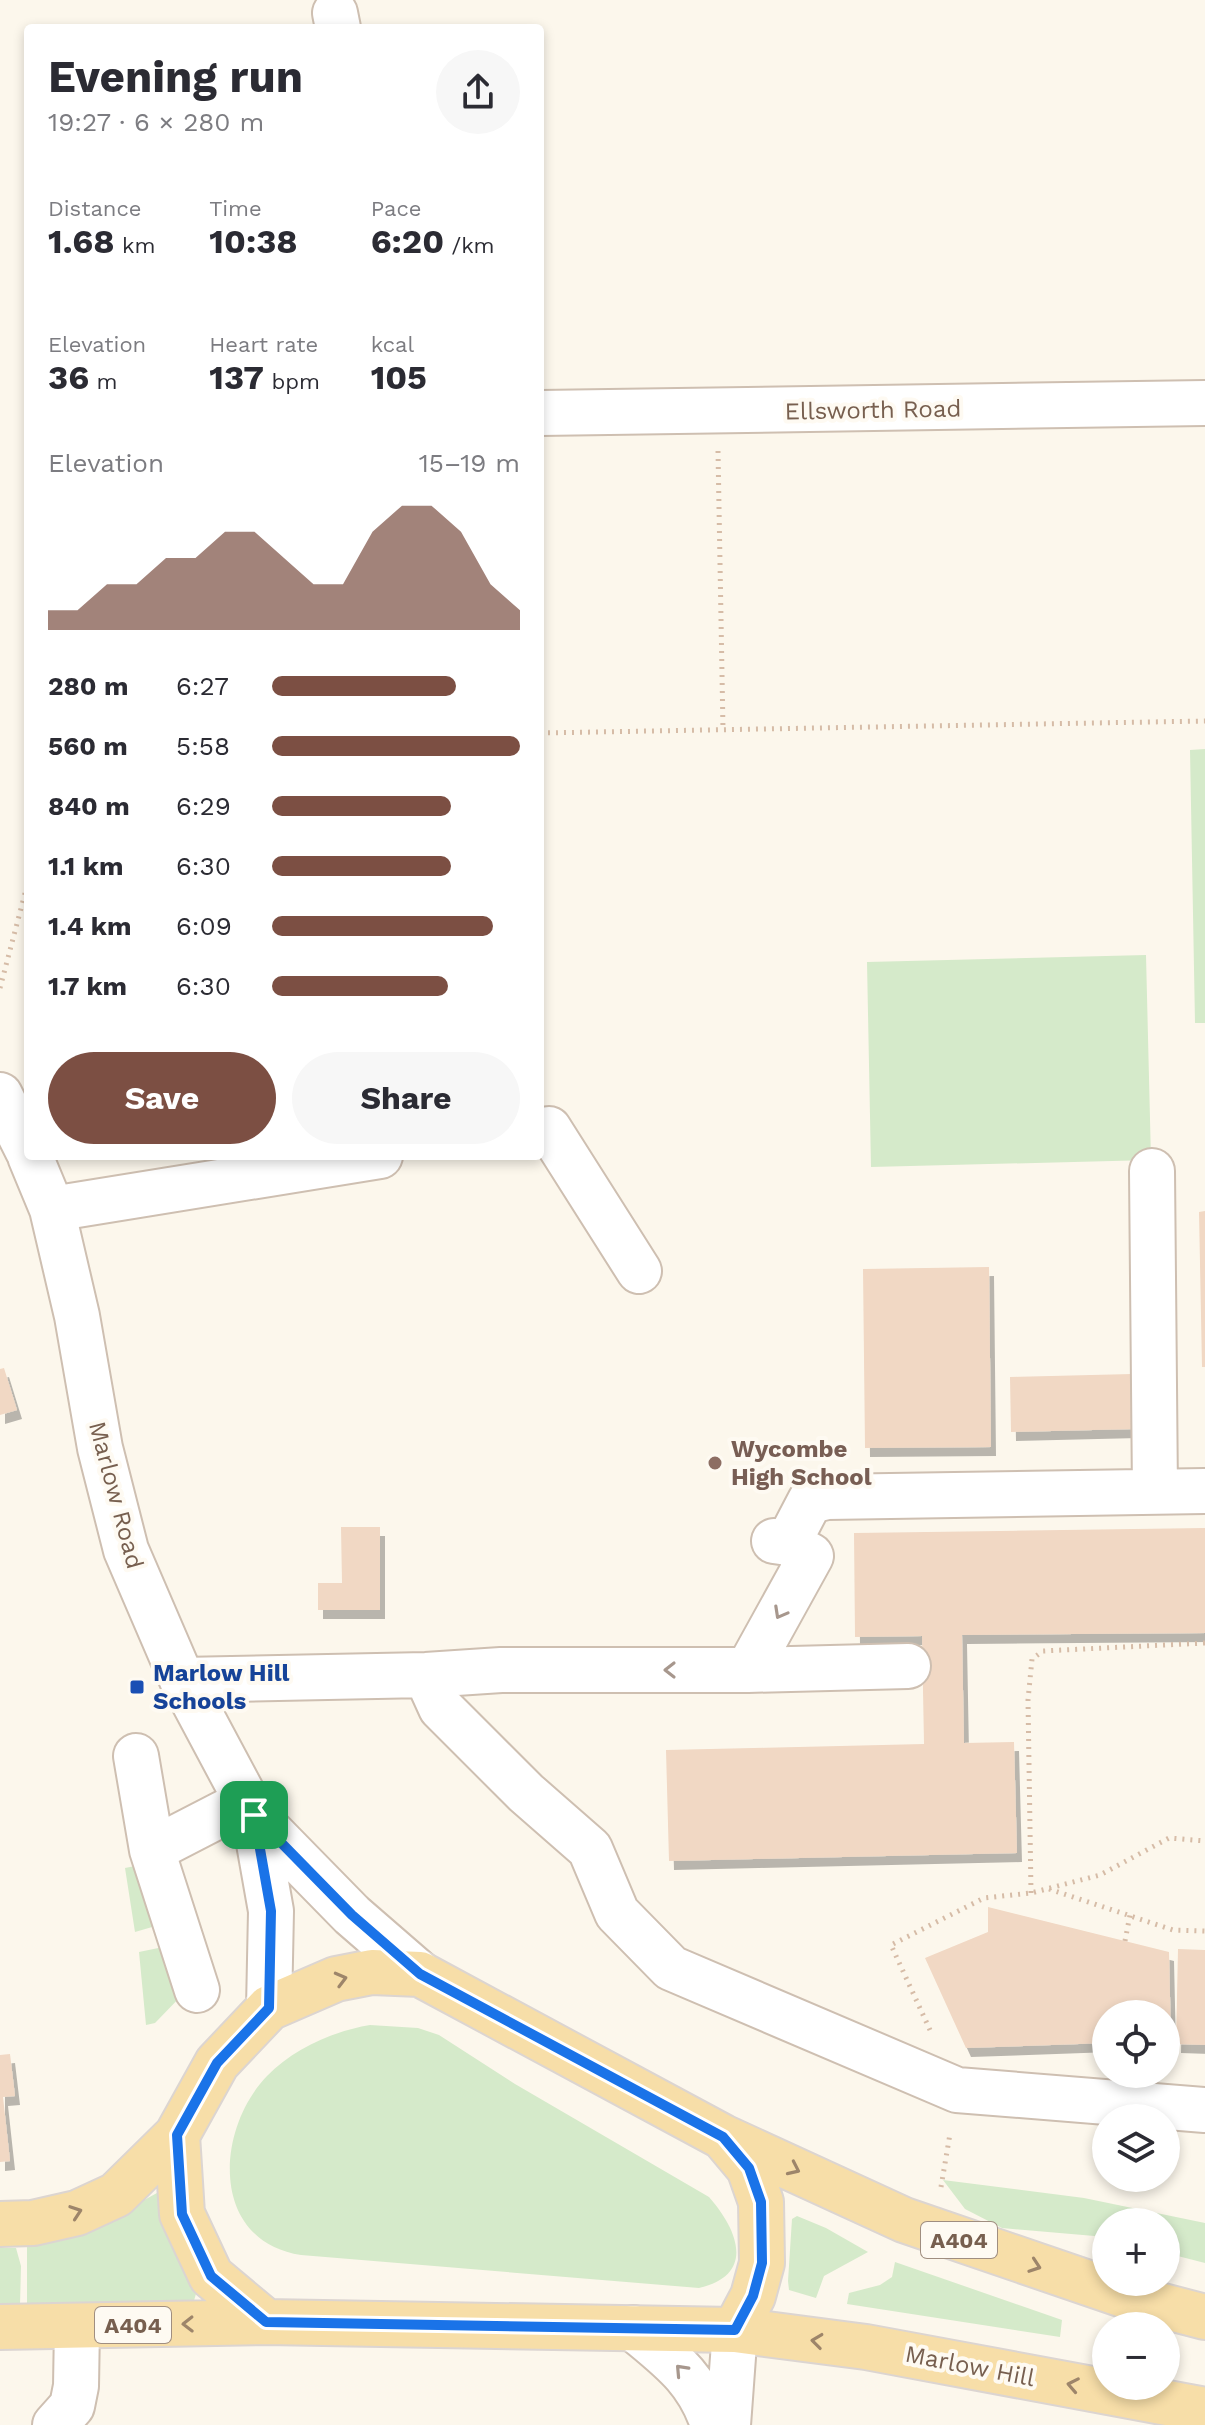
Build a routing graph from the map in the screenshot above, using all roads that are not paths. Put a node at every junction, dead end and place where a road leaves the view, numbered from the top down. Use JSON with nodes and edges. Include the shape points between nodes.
{"nodes":[{"id":1,"x":1205,"y":403,"type":"edge"},
{"id":2,"x":544,"y":413,"type":"edge"},
{"id":3,"x":0,"y":1095,"type":"edge"},
{"id":4,"x":544,"y":1120,"type":"edge"},
{"id":5,"x":24,"y":1144,"type":"edge"},
{"id":6,"x":32,"y":1160,"type":"edge"},
{"id":7,"x":355,"y":1160,"type":"edge"},
{"id":8,"x":1152,"y":1171,"type":"dead end"},
{"id":9,"x":52,"y":1209,"type":"junction"},
{"id":10,"x":639,"y":1271,"type":"dead end"},
{"id":11,"x":1205,"y":1491,"type":"edge"},
{"id":12,"x":1155,"y":1492,"type":"junction"},
{"id":13,"x":908,"y":1666,"type":"dead end"},
{"id":14,"x":748,"y":1670,"type":"junction"},
{"id":15,"x":426,"y":1675,"type":"junction"},
{"id":16,"x":182,"y":1680,"type":"junction"},
{"id":17,"x":136,"y":1756,"type":"dead end"},
{"id":18,"x":250,"y":1808,"type":"junction"},
{"id":19,"x":152,"y":1850,"type":"junction"},
{"id":20,"x":420,"y":1974,"type":"junction"},
{"id":21,"x":197,"y":1990,"type":"dead end"},
{"id":22,"x":269,"y":2008,"type":"junction"},
{"id":23,"x":1205,"y":2110,"type":"edge"},
{"id":24,"x":177,"y":2135,"type":"junction"},
{"id":25,"x":723,"y":2137,"type":"junction"},
{"id":26,"x":0,"y":2224,"type":"edge"},
{"id":27,"x":1205,"y":2317,"type":"edge"},
{"id":28,"x":266,"y":2322,"type":"junction"},
{"id":29,"x":0,"y":2327,"type":"edge"},
{"id":30,"x":77,"y":2327,"type":"junction"},
{"id":31,"x":633,"y":2328,"type":"junction"},
{"id":32,"x":735,"y":2330,"type":"junction"},
{"id":33,"x":1205,"y":2410,"type":"edge"},
{"id":34,"x":55,"y":2425,"type":"edge"},
{"id":35,"x":713,"y":2425,"type":"edge"},
{"id":36,"x":728,"y":2425,"type":"edge"}],
"edges":[{"from":1,"to":2,"type":"street","name":"Ellsworth Road"},
{"from":3,"to":5,"type":"street","name":"Marlow Road"},
{"from":4,"to":10,"type":"street"},
{"from":6,"to":9,"type":"street","name":"Marlow Road"},
{"from":7,"to":9,"type":"street"},
{"from":8,"to":12,"type":"street"},
{"from":9,"to":16,"type":"street","name":"Marlow Road","via":[[126,1550]]},
{"from":11,"to":12,"type":"street"},
{"from":12,"to":14,"type":"street","one_way":true,"via":[[810,1501]]},
{"from":13,"to":14,"type":"street"},
{"from":14,"to":15,"type":"street","one_way":true,"via":[[511,1654]]},
{"from":15,"to":16,"type":"street"},
{"from":15,"to":23,"type":"street","via":[[441,1708],[590,1849],[617,1913],[671,1968],[957,2090]]},
{"from":16,"to":18,"type":"street","name":"Marlow Road"},
{"from":17,"to":19,"type":"street"},
{"from":18,"to":19,"type":"street"},
{"from":18,"to":20,"type":"street","name":"Marlow Road","via":[[352,1915]]},
{"from":18,"to":22,"type":"street","name":"Marlow Road","via":[[271,1911]]},
{"from":19,"to":21,"type":"street"},
{"from":22,"to":20,"type":"main road","one_way":true,"via":[[336,1979],[372,1972]]},
{"from":20,"to":25,"type":"main road"},
{"from":22,"to":24,"type":"main road","via":[[217,2063]]},
{"from":26,"to":24,"type":"main road","one_way":true,"via":[[77,2213],[116,2195]]},
{"from":24,"to":28,"type":"main road","via":[[182,2214],[211,2276]]},
{"from":25,"to":27,"type":"main road","number":"A404","one_way":true,"via":[[915,2225]]},
{"from":25,"to":32,"type":"main road","via":[[749,2168],[761,2202],[762,2263]]},
{"from":28,"to":30,"type":"main road","name":"Marlow Hill","number":"A404","one_way":true},
{"from":28,"to":31,"type":"main road","name":"Marlow Hill"},
{"from":29,"to":30,"type":"main road","name":"Marlow Hill","number":"A404"},
{"from":30,"to":34,"type":"street","via":[[72,2406]]},
{"from":31,"to":32,"type":"main road","name":"Marlow Hill"},
{"from":35,"to":31,"type":"street","one_way":true,"via":[[700,2392],[682,2369]]},
{"from":33,"to":32,"type":"main road","name":"Marlow Hill","one_way":true,"via":[[866,2347]]},
{"from":32,"to":36,"type":"street"}]}
